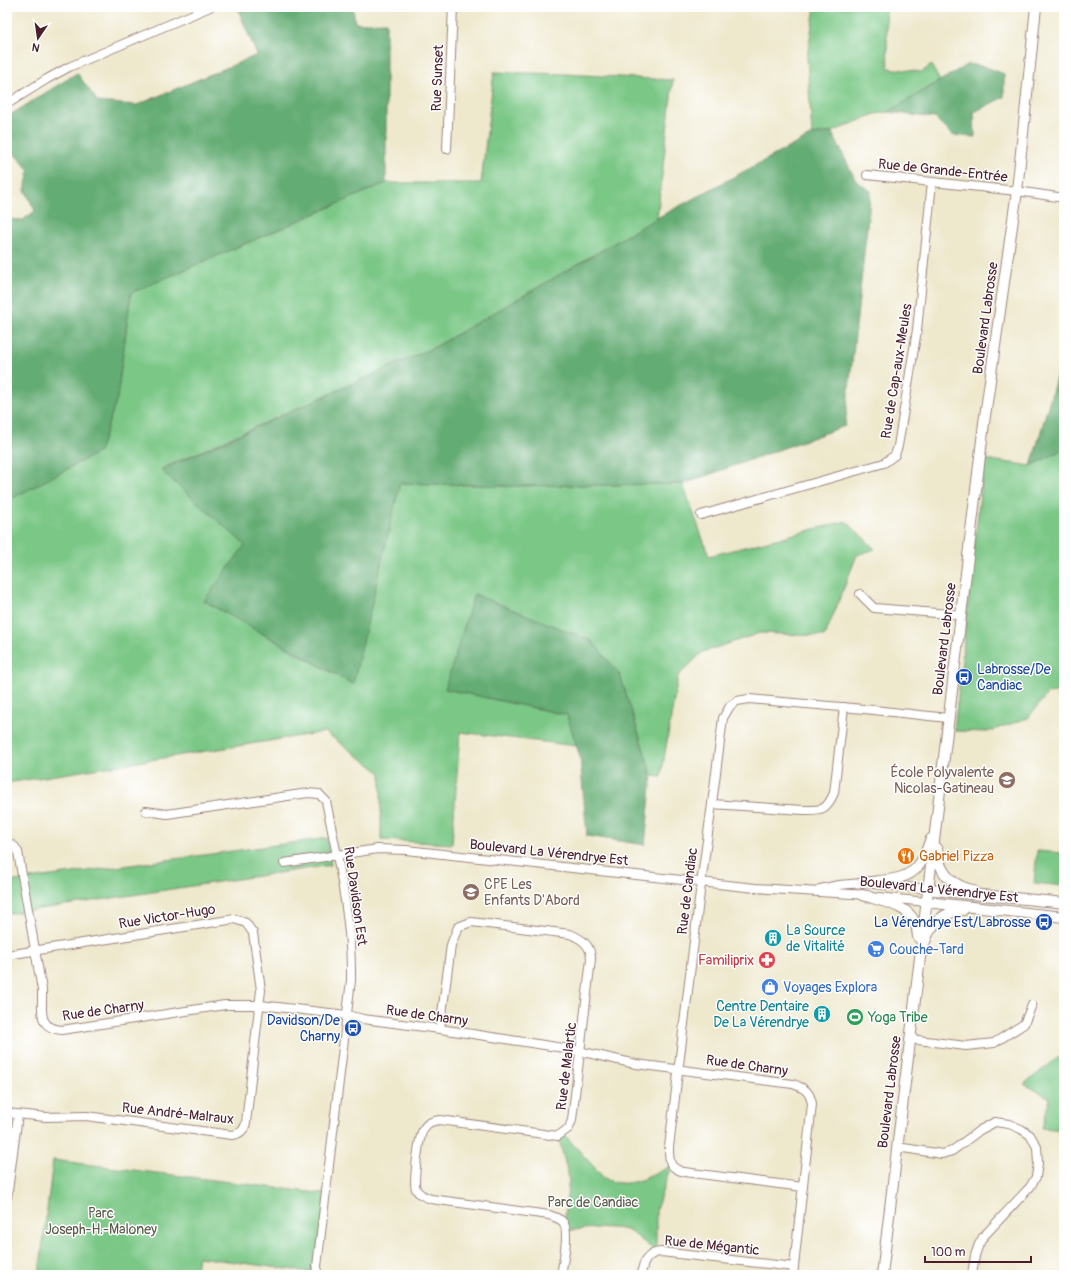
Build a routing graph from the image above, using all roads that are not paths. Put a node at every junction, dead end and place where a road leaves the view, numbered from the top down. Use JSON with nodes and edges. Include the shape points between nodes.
{"nodes":[{"id":1,"x":210,"y":7,"type":"edge"},
{"id":2,"x":453,"y":7,"type":"edge"},
{"id":3,"x":1036,"y":7,"type":"edge"},
{"id":4,"x":7,"y":104,"type":"edge"},
{"id":5,"x":447,"y":149,"type":"dead end"},
{"id":6,"x":867,"y":175,"type":"dead end"},
{"id":7,"x":932,"y":182,"type":"junction"},
{"id":8,"x":1017,"y":191,"type":"junction"},
{"id":9,"x":1064,"y":198,"type":"edge"},
{"id":10,"x":700,"y":515,"type":"dead end"},
{"id":11,"x":860,"y":594,"type":"dead end"},
{"id":12,"x":962,"y":615,"type":"junction"},
{"id":13,"x":844,"y":707,"type":"junction"},
{"id":14,"x":948,"y":718,"type":"junction"},
{"id":15,"x":712,"y":804,"type":"junction"},
{"id":16,"x":146,"y":811,"type":"dead end"},
{"id":17,"x":937,"y":824,"type":"junction"},
{"id":18,"x":7,"y":842,"type":"edge"},
{"id":19,"x":337,"y":855,"type":"junction"},
{"id":20,"x":284,"y":863,"type":"dead end"},
{"id":21,"x":701,"y":883,"type":"junction"},
{"id":22,"x":862,"y":883,"type":"junction"},
{"id":23,"x":928,"y":889,"type":"junction"},
{"id":24,"x":811,"y":892,"type":"junction"},
{"id":25,"x":862,"y":895,"type":"junction"},
{"id":26,"x":995,"y":896,"type":"junction"},
{"id":27,"x":926,"y":902,"type":"junction"},
{"id":28,"x":1064,"y":903,"type":"edge"},
{"id":29,"x":986,"y":909,"type":"junction"},
{"id":30,"x":1064,"y":917,"type":"edge"},
{"id":31,"x":35,"y":951,"type":"junction"},
{"id":32,"x":7,"y":955,"type":"edge"},
{"id":33,"x":919,"y":966,"type":"junction"},
{"id":34,"x":260,"y":1005,"type":"junction"},
{"id":35,"x":1032,"y":1005,"type":"dead end"},
{"id":36,"x":347,"y":1015,"type":"junction"},
{"id":37,"x":440,"y":1029,"type":"junction"},
{"id":38,"x":910,"y":1039,"type":"junction"},
{"id":39,"x":581,"y":1052,"type":"junction"},
{"id":40,"x":678,"y":1069,"type":"junction"},
{"id":41,"x":7,"y":1113,"type":"edge"},
{"id":42,"x":18,"y":1115,"type":"junction"},
{"id":43,"x":897,"y":1148,"type":"junction"},
{"id":44,"x":803,"y":1187,"type":"junction"},
{"id":45,"x":7,"y":1198,"type":"edge"},
{"id":46,"x":793,"y":1271,"type":"edge"},
{"id":47,"x":316,"y":1275,"type":"edge"},
{"id":48,"x":561,"y":1275,"type":"edge"},
{"id":49,"x":641,"y":1275,"type":"edge"},
{"id":50,"x":882,"y":1275,"type":"edge"},
{"id":51,"x":972,"y":1275,"type":"edge"}],
"edges":[{"from":1,"to":4,"type":"street","via":[[69,67]]},
{"from":2,"to":5,"type":"street","name":"Rue Sunset"},
{"from":3,"to":8,"type":"main road","name":"Boulevard Labrosse"},
{"from":6,"to":7,"type":"street","name":"Rue de Grande-Entrée"},
{"from":7,"to":8,"type":"street","name":"Rue de Grande-Entrée"},
{"from":7,"to":10,"type":"street","name":"Rue de Cap-aux-Meules","via":[[917,330],[895,455],[884,463]]},
{"from":8,"to":9,"type":"street","name":"Rue de Grande-Entrée"},
{"from":8,"to":12,"type":"main road","name":"Boulevard Labrosse","via":[[984,423]]},
{"from":11,"to":12,"type":"street","via":[[874,608]]},
{"from":12,"to":14,"type":"main road","name":"Boulevard Labrosse"},
{"from":13,"to":14,"type":"street","name":"Rue de Candiac"},
{"from":13,"to":15,"type":"street","name":"Rue de Candiac","via":[[749,699],[737,701],[730,706],[722,718]]},
{"from":13,"to":15,"type":"street","via":[[834,793],[825,808],[803,810]]},
{"from":14,"to":17,"type":"main road","name":"Boulevard Labrosse"},
{"from":15,"to":21,"type":"street","name":"Rue de Candiac"},
{"from":16,"to":19,"type":"street","name":"Rue Davidson Est","via":[[167,814],[319,794],[326,802]]},
{"from":17,"to":22,"type":"main road","via":[[923,858],[914,871],[899,878]]},
{"from":17,"to":23,"type":"main road","name":"Boulevard Labrosse"},
{"from":17,"to":26,"type":"main road","via":[[938,857],[946,876],[964,888]]},
{"from":18,"to":31,"type":"street","name":"Rue de Charny","via":[[18,852]]},
{"from":19,"to":20,"type":"street","name":"Boulevard La Vérendrye Est"},
{"from":19,"to":21,"type":"street","name":"Boulevard La Vérendrye Est","via":[[378,849],[406,850]]},
{"from":19,"to":36,"type":"street","name":"Rue Davidson Est","via":[[351,947]]},
{"from":21,"to":24,"type":"street","name":"Boulevard La Vérendrye Est"},
{"from":21,"to":40,"type":"street","name":"Rue de Candiac"},
{"from":22,"to":23,"type":"street","name":"Boulevard La Vérendrye Est"},
{"from":22,"to":24,"type":"street","name":"Boulevard La Vérendrye Est","via":[[839,885]]},
{"from":23,"to":26,"type":"main road","name":"Boulevard La Vérendrye Est"},
{"from":23,"to":27,"type":"main road","name":"Boulevard Labrosse"},
{"from":24,"to":25,"type":"street","name":"Boulevard La Vérendrye Est"},
{"from":25,"to":27,"type":"street","name":"Boulevard La Vérendrye Est"},
{"from":25,"to":33,"type":"main road","via":[[904,909],[913,918],[918,932]]},
{"from":26,"to":28,"type":"main road","name":"Boulevard La Vérendrye Est"},
{"from":27,"to":29,"type":"main road","name":"Boulevard La Vérendrye Est"},
{"from":27,"to":33,"type":"main road","name":"Boulevard Labrosse"},
{"from":29,"to":30,"type":"main road","name":"Boulevard La Vérendrye Est"},
{"from":29,"to":33,"type":"main road","via":[[955,911],[940,918],[926,938]]},
{"from":31,"to":32,"type":"street","name":"Rue Victor-Hugo"},
{"from":31,"to":34,"type":"street","name":"Rue de Charny","via":[[42,990],[43,1019],[56,1030],[225,1005]]},
{"from":31,"to":34,"type":"street","name":"Rue Victor-Hugo","via":[[241,920],[253,933],[261,990]]},
{"from":33,"to":38,"type":"main road","name":"Boulevard Labrosse"},
{"from":34,"to":36,"type":"street","name":"Rue de Charny"},
{"from":34,"to":42,"type":"street","name":"Rue André-Malraux","via":[[245,1129],[237,1134],[86,1116]]},
{"from":35,"to":38,"type":"street","via":[[1024,1024],[994,1043],[966,1046]]},
{"from":36,"to":37,"type":"street","name":"Rue de Charny"},
{"from":36,"to":47,"type":"street","name":"Rue Davidson Est"},
{"from":37,"to":39,"type":"street","name":"Rue de Charny"},
{"from":37,"to":39,"type":"street","name":"Rue de Malartic","via":[[451,945],[458,927],[471,922],[570,934],[580,938],[590,948],[591,953]]},
{"from":38,"to":43,"type":"main road","name":"Boulevard Labrosse"},
{"from":39,"to":40,"type":"street","name":"Rue de Charny","via":[[636,1064]]},
{"from":39,"to":48,"type":"street","name":"Rue de Malartic","via":[[572,1120],[563,1133],[558,1136],[432,1121],[423,1129],[415,1178],[416,1189],[424,1197],[549,1215],[560,1220],[564,1223],[566,1231]]},
{"from":40,"to":44,"type":"street","name":"Rue de Charny","via":[[793,1084],[807,1091],[812,1104]]},
{"from":40,"to":44,"type":"street","name":"Rue de Candiac","via":[[669,1147],[671,1166],[684,1172]]},
{"from":41,"to":42,"type":"street","name":"Rue André-Malraux"},
{"from":42,"to":45,"type":"street"},
{"from":43,"to":50,"type":"main road","name":"Boulevard Labrosse"},
{"from":43,"to":51,"type":"street","via":[[942,1154],[952,1151],[995,1122],[1021,1129],[1032,1138],[1038,1154],[1036,1177],[1030,1187],[978,1244]]},
{"from":44,"to":46,"type":"street","name":"Rue de Charny"},
{"from":46,"to":49,"type":"street","name":"Rue de Mégantic","via":[[661,1252],[646,1259]]}]}
